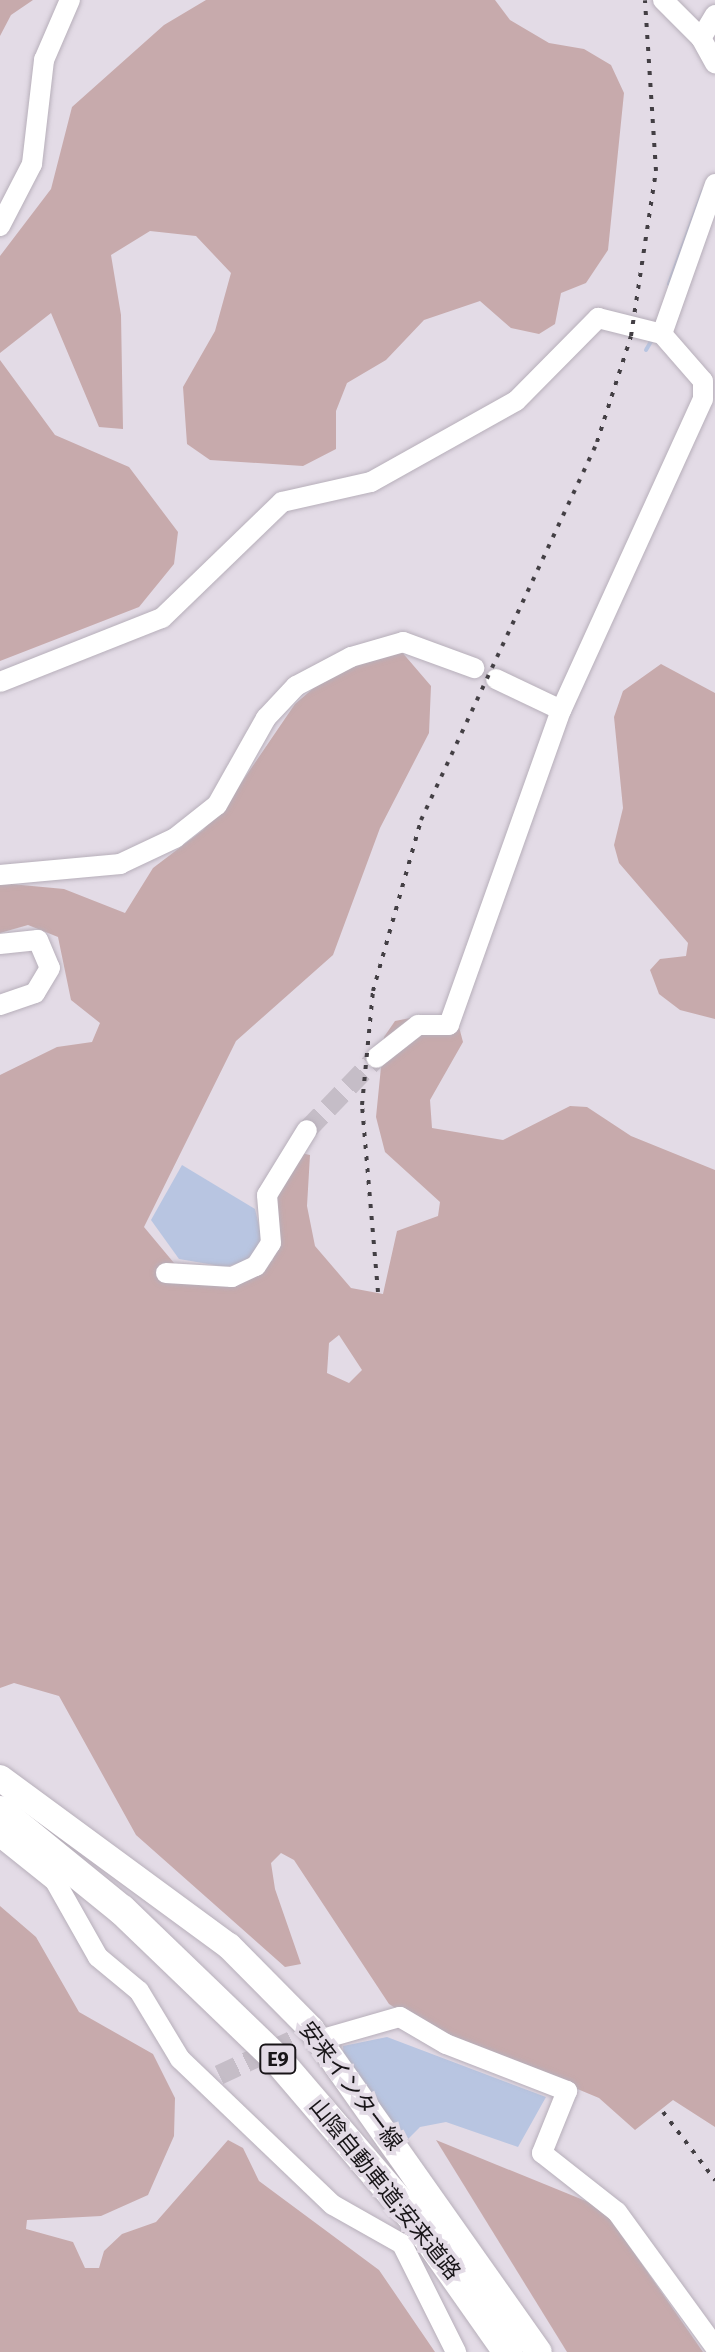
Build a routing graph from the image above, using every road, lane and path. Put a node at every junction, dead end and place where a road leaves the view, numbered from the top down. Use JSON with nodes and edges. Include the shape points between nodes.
{"nodes":[{"id":1,"x":70,"y":0,"type":"edge"},
{"id":2,"x":663,"y":0,"type":"edge"},
{"id":3,"x":715,"y":15,"type":"edge"},
{"id":4,"x":701,"y":38,"type":"junction"},
{"id":5,"x":715,"y":63,"type":"edge"},
{"id":6,"x":715,"y":184,"type":"edge"},
{"id":7,"x":0,"y":226,"type":"edge"},
{"id":8,"x":662,"y":334,"type":"junction"},
{"id":9,"x":709,"y":376,"type":"edge"},
{"id":10,"x":474,"y":668,"type":"dead end"},
{"id":11,"x":496,"y":679,"type":"dead end"},
{"id":12,"x":0,"y":682,"type":"edge"},
{"id":13,"x":561,"y":710,"type":"junction"},
{"id":14,"x":0,"y":875,"type":"edge"},
{"id":15,"x":0,"y":944,"type":"edge"},
{"id":16,"x":0,"y":1005,"type":"edge"},
{"id":17,"x":376,"y":1058,"type":"tunnel mouth"},
{"id":18,"x":307,"y":1130,"type":"tunnel mouth"},
{"id":19,"x":166,"y":1273,"type":"dead end"},
{"id":20,"x":0,"y":1778,"type":"edge"},
{"id":21,"x":0,"y":1811,"type":"edge"},
{"id":22,"x":0,"y":1837,"type":"edge"},
{"id":23,"x":309,"y":2036,"type":"junction"},
{"id":24,"x":715,"y":2347,"type":"edge"},
{"id":25,"x":456,"y":2352,"type":"edge"},
{"id":26,"x":508,"y":2352,"type":"edge"},
{"id":27,"x":539,"y":2352,"type":"edge"}],
"edges":[{"from":1,"to":7,"type":"street","via":[[44,60],[32,164]]},
{"from":2,"to":4,"type":"street"},
{"from":3,"to":4,"type":"street"},
{"from":4,"to":5,"type":"street"},
{"from":6,"to":8,"type":"street"},
{"from":8,"to":9,"type":"street"},
{"from":8,"to":12,"type":"street","via":[[598,318],[516,401],[433,441],[371,482],[282,502],[162,618]]},
{"from":9,"to":13,"type":"street"},
{"from":10,"to":14,"type":"street","via":[[403,642],[351,657],[286,697],[255,734],[217,805],[175,838],[120,864]]},
{"from":11,"to":13,"type":"street"},
{"from":13,"to":17,"type":"street","via":[[449,1025],[418,1025]]},
{"from":15,"to":16,"type":"street","via":[[38,940],[50,968],[35,993]]},
{"from":18,"to":19,"type":"street","via":[[267,1195],[271,1243],[256,1266],[232,1277]]},
{"from":20,"to":23,"type":"main road","name":"安来インター線","via":[[229,1946]]},
{"from":21,"to":26,"type":"highway","name":"山陰自動車道;安来道路","number":"E9","via":[[122,1910],[277,2059],[416,2221]]},
{"from":22,"to":25,"type":"street","via":[[55,1881],[98,1957],[139,1991],[180,2059],[211,2079],[333,2205],[402,2244]]},
{"from":23,"to":24,"type":"street","via":[[400,2017],[446,2044],[567,2091],[542,2153],[617,2212]]},
{"from":23,"to":27,"type":"main road","name":"安来インター線"}]}
